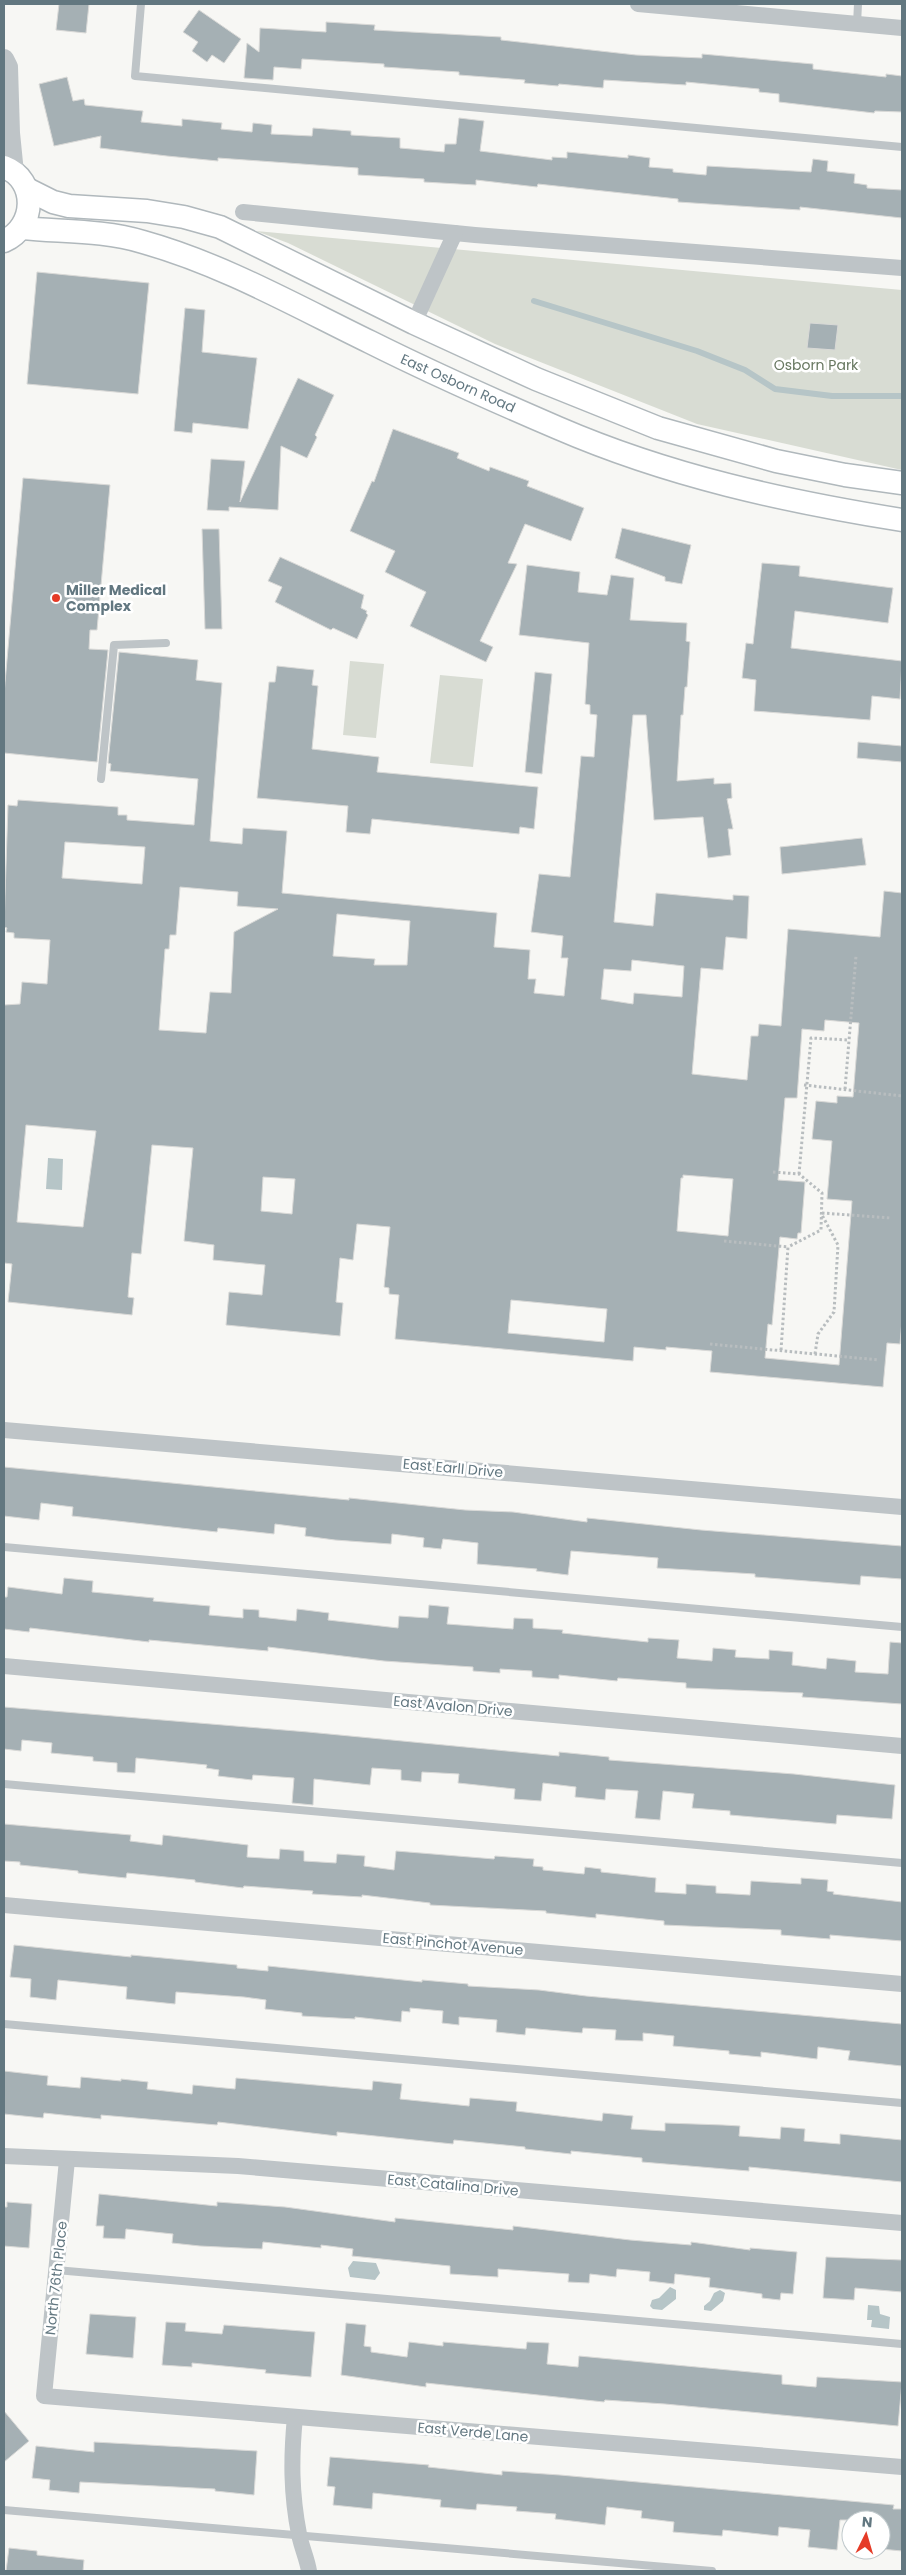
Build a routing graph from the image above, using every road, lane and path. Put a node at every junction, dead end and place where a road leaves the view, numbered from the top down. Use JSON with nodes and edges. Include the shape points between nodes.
{"nodes":[{"id":1,"x":140,"y":4,"type":"edge"},
{"id":2,"x":638,"y":4,"type":"edge"},
{"id":3,"x":858,"y":4,"type":"edge"},
{"id":4,"x":737,"y":8,"type":"edge"},
{"id":5,"x":856,"y":24,"type":"junction"},
{"id":6,"x":902,"y":28,"type":"edge"},
{"id":7,"x":4,"y":59,"type":"edge"},
{"id":8,"x":902,"y":147,"type":"edge"},
{"id":9,"x":15,"y":176,"type":"edge"},
{"id":10,"x":243,"y":212,"type":"dead end"},
{"id":11,"x":455,"y":233,"type":"junction"},
{"id":12,"x":10,"y":239,"type":"edge"},
{"id":13,"x":902,"y":268,"type":"edge"},
{"id":14,"x":414,"y":323,"type":"junction"},
{"id":15,"x":902,"y":483,"type":"edge"},
{"id":16,"x":902,"y":520,"type":"edge"},
{"id":17,"x":166,"y":643,"type":"dead end"},
{"id":18,"x":101,"y":779,"type":"dead end"},
{"id":19,"x":856,"y":956,"type":"dead end"},
{"id":20,"x":849,"y":1040,"type":"junction"},
{"id":21,"x":806,"y":1085,"type":"junction"},
{"id":22,"x":845,"y":1089,"type":"junction"},
{"id":23,"x":902,"y":1096,"type":"edge"},
{"id":24,"x":773,"y":1172,"type":"dead end"},
{"id":25,"x":799,"y":1174,"type":"junction"},
{"id":26,"x":821,"y":1213,"type":"junction"},
{"id":27,"x":890,"y":1218,"type":"dead end"},
{"id":28,"x":724,"y":1241,"type":"dead end"},
{"id":29,"x":788,"y":1246,"type":"junction"},
{"id":30,"x":710,"y":1344,"type":"dead end"},
{"id":31,"x":781,"y":1350,"type":"junction"},
{"id":32,"x":815,"y":1354,"type":"junction"},
{"id":33,"x":879,"y":1360,"type":"dead end"},
{"id":34,"x":4,"y":1430,"type":"edge"},
{"id":35,"x":902,"y":1507,"type":"edge"},
{"id":36,"x":4,"y":1547,"type":"edge"},
{"id":37,"x":902,"y":1627,"type":"edge"},
{"id":38,"x":4,"y":1666,"type":"edge"},
{"id":39,"x":902,"y":1746,"type":"edge"},
{"id":40,"x":4,"y":1784,"type":"edge"},
{"id":41,"x":902,"y":1863,"type":"edge"},
{"id":42,"x":4,"y":1905,"type":"edge"},
{"id":43,"x":902,"y":1984,"type":"edge"},
{"id":44,"x":4,"y":2024,"type":"edge"},
{"id":45,"x":902,"y":2102,"type":"edge"},
{"id":46,"x":4,"y":2156,"type":"edge"},
{"id":47,"x":67,"y":2160,"type":"junction"},
{"id":48,"x":902,"y":2223,"type":"edge"},
{"id":49,"x":56,"y":2270,"type":"junction"},
{"id":50,"x":902,"y":2344,"type":"edge"},
{"id":51,"x":44,"y":2396,"type":"joint"},
{"id":52,"x":295,"y":2417,"type":"junction"},
{"id":53,"x":902,"y":2467,"type":"edge"},
{"id":54,"x":4,"y":2510,"type":"edge"},
{"id":55,"x":299,"y":2536,"type":"junction"},
{"id":56,"x":309,"y":2571,"type":"edge"},
{"id":57,"x":712,"y":2571,"type":"edge"}],
"edges":[{"from":1,"to":8,"type":"lane","via":[[135,76]]},
{"from":2,"to":4,"type":"street"},
{"from":3,"to":5,"type":"lane"},
{"from":4,"to":5,"type":"street"},
{"from":5,"to":6,"type":"street"},
{"from":7,"to":9,"type":"street","via":[[8,67]]},
{"from":9,"to":12,"type":"main road","via":[[30,203],[28,216]]},
{"from":9,"to":14,"type":"main road","via":[[53,202],[69,206],[147,211],[220,227]]},
{"from":10,"to":11,"type":"street"},
{"from":11,"to":13,"type":"street"},
{"from":11,"to":14,"type":"street"},
{"from":12,"to":16,"type":"main road","name":"East Osborn Road","via":[[112,234],[181,254],[561,429],[658,467],[730,488]]},
{"from":14,"to":15,"type":"main road","via":[[536,379],[658,428],[776,461]]},
{"from":17,"to":18,"type":"lane","via":[[114,645]]},
{"from":19,"to":20,"type":"path"},
{"from":20,"to":21,"type":"path","via":[[811,1038]]},
{"from":20,"to":22,"type":"path"},
{"from":21,"to":22,"type":"path"},
{"from":21,"to":25,"type":"path"},
{"from":22,"to":23,"type":"path"},
{"from":24,"to":25,"type":"path"},
{"from":25,"to":26,"type":"path","via":[[822,1192]]},
{"from":26,"to":27,"type":"path"},
{"from":26,"to":29,"type":"path","via":[[821,1230]]},
{"from":26,"to":32,"type":"path","via":[[838,1244],[834,1312],[818,1334]]},
{"from":28,"to":29,"type":"path"},
{"from":29,"to":31,"type":"path"},
{"from":30,"to":31,"type":"path"},
{"from":31,"to":32,"type":"path"},
{"from":32,"to":33,"type":"path"},
{"from":34,"to":35,"type":"street","name":"East Earll Drive"},
{"from":36,"to":37,"type":"lane"},
{"from":38,"to":39,"type":"street","name":"East Avalon Drive"},
{"from":40,"to":41,"type":"lane"},
{"from":42,"to":43,"type":"street","name":"East Pinchot Avenue"},
{"from":44,"to":45,"type":"lane"},
{"from":46,"to":47,"type":"street","name":"East Catalina Drive"},
{"from":47,"to":48,"type":"street","name":"East Catalina Drive","via":[[238,2166]]},
{"from":47,"to":49,"type":"street","name":"North 76th Place"},
{"from":49,"to":50,"type":"lane"},
{"from":49,"to":51,"type":"street","name":"North 76th Place"},
{"from":51,"to":52,"type":"street","name":"East Verde Lane"},
{"from":52,"to":53,"type":"street","name":"East Verde Lane"},
{"from":52,"to":55,"type":"street","via":[[291,2462]]},
{"from":54,"to":55,"type":"lane"},
{"from":55,"to":56,"type":"street"},
{"from":55,"to":57,"type":"lane"}]}
